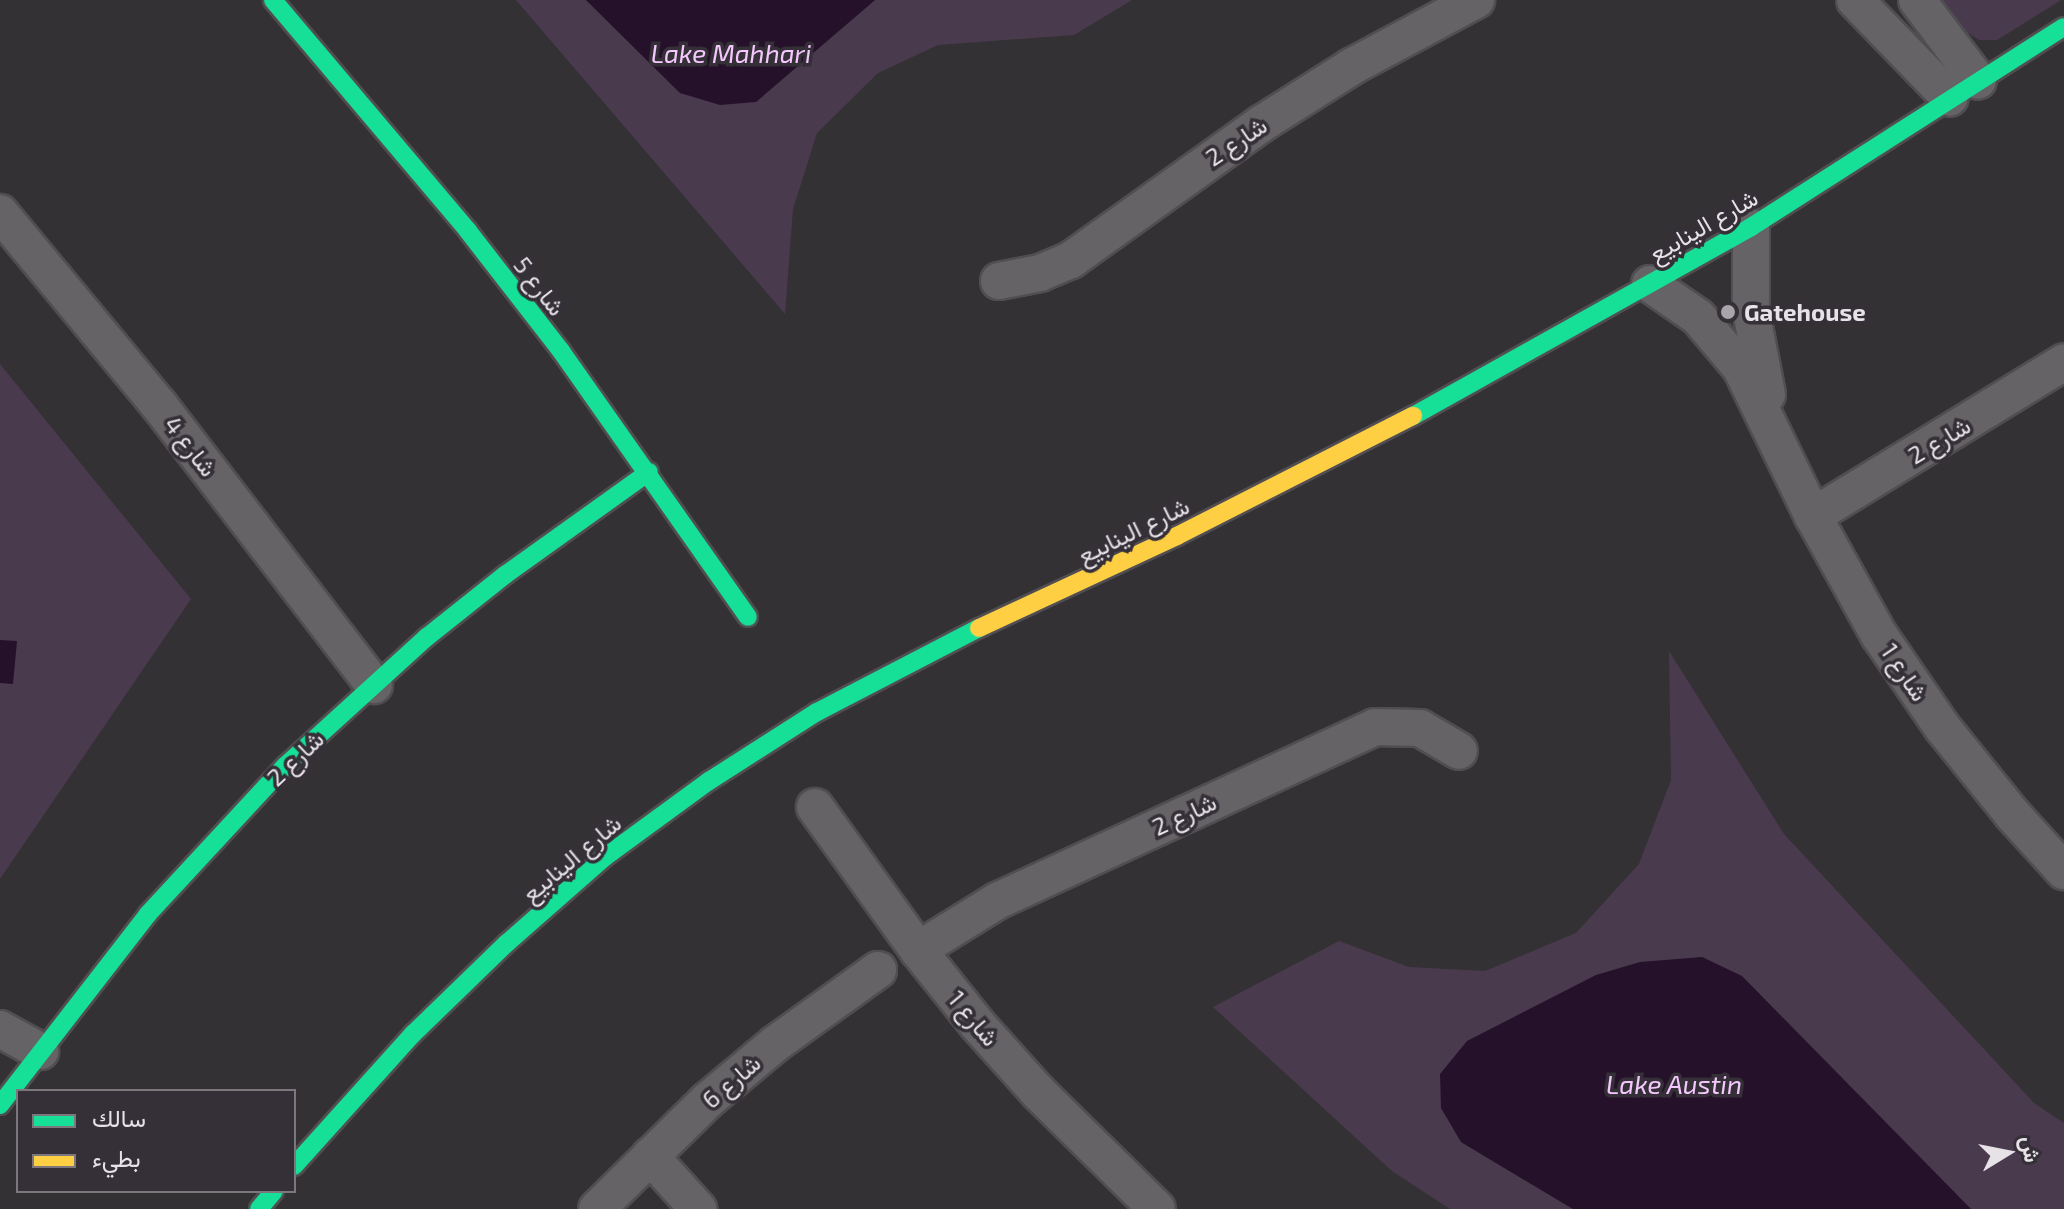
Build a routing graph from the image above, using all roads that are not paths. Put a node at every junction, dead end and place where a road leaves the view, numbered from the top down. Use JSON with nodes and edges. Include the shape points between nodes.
{"nodes":[{"id":1,"x":273,"y":0,"type":"edge"},
{"id":2,"x":1476,"y":0,"type":"edge"},
{"id":3,"x":1855,"y":0,"type":"edge"},
{"id":4,"x":1917,"y":0,"type":"edge"},
{"id":5,"x":2064,"y":27,"type":"edge"},
{"id":6,"x":1964,"y":90,"type":"junction"},
{"id":7,"x":0,"y":213,"type":"edge"},
{"id":8,"x":1751,"y":227,"type":"junction"},
{"id":9,"x":999,"y":281,"type":"dead end"},
{"id":10,"x":1650,"y":284,"type":"junction"},
{"id":11,"x":2064,"y":362,"type":"edge"},
{"id":12,"x":1780,"y":450,"type":"junction"},
{"id":13,"x":649,"y":472,"type":"junction"},
{"id":14,"x":1813,"y":516,"type":"junction"},
{"id":15,"x":748,"y":617,"type":"dead end"},
{"id":16,"x":374,"y":685,"type":"junction"},
{"id":17,"x":1459,"y":751,"type":"dead end"},
{"id":18,"x":815,"y":807,"type":"dead end"},
{"id":19,"x":2064,"y":871,"type":"edge"},
{"id":20,"x":918,"y":950,"type":"junction"},
{"id":21,"x":878,"y":970,"type":"dead end"},
{"id":22,"x":0,"y":1029,"type":"edge"},
{"id":23,"x":40,"y":1051,"type":"junction"},
{"id":24,"x":0,"y":1105,"type":"edge"},
{"id":25,"x":650,"y":1156,"type":"junction"},
{"id":26,"x":296,"y":1164,"type":"edge"},
{"id":27,"x":272,"y":1193,"type":"edge"},
{"id":28,"x":259,"y":1209,"type":"edge"},
{"id":29,"x":597,"y":1209,"type":"edge"},
{"id":30,"x":698,"y":1209,"type":"edge"},
{"id":31,"x":1157,"y":1209,"type":"edge"}],
"edges":[{"from":1,"to":13,"type":"street","name":"شارع 5","via":[[468,231]]},
{"from":2,"to":9,"type":"street","name":"شارع 2","via":[[1351,67],[1261,124],[1071,260]]},
{"from":3,"to":6,"type":"street"},
{"from":4,"to":6,"type":"street"},
{"from":5,"to":6,"type":"street","name":"شارع الينابيع"},
{"from":6,"to":8,"type":"street","name":"شارع الينابيع"},
{"from":7,"to":16,"type":"street","name":"شارع 4","via":[[159,405]]},
{"from":8,"to":10,"type":"street","name":"شارع الينابيع"},
{"from":8,"to":12,"type":"street","name":"شارع 1","via":[[1754,334]]},
{"from":10,"to":12,"type":"street","name":"شارع 1","via":[[1698,317],[1723,342]]},
{"from":10,"to":26,"type":"street","name":"شارع الينابيع","via":[[1299,475],[930,651],[817,712],[709,781],[605,857],[507,943],[413,1034]]},
{"from":11,"to":14,"type":"street","name":"شارع 2"},
{"from":12,"to":14,"type":"street","name":"شارع 1"},
{"from":13,"to":15,"type":"street","name":"شارع 5"},
{"from":13,"to":16,"type":"street","name":"شارع 2","via":[[505,575]]},
{"from":14,"to":19,"type":"street","name":"شارع 1","via":[[1879,635],[1942,727]]},
{"from":16,"to":23,"type":"street","name":"شارع 2","via":[[285,766],[194,861]]},
{"from":17,"to":20,"type":"street","name":"شارع 2","via":[[1420,728],[1375,727],[997,901]]},
{"from":18,"to":20,"type":"street","name":"شارع 1"},
{"from":20,"to":31,"type":"street","name":"شارع 1","via":[[1039,1093]]},
{"from":21,"to":25,"type":"street","name":"شارع 6","via":[[775,1044]]},
{"from":22,"to":23,"type":"street"},
{"from":23,"to":24,"type":"street","name":"شارع 2"},
{"from":25,"to":29,"type":"street","name":"شارع 6"},
{"from":25,"to":30,"type":"street"},
{"from":27,"to":28,"type":"street"}]}
